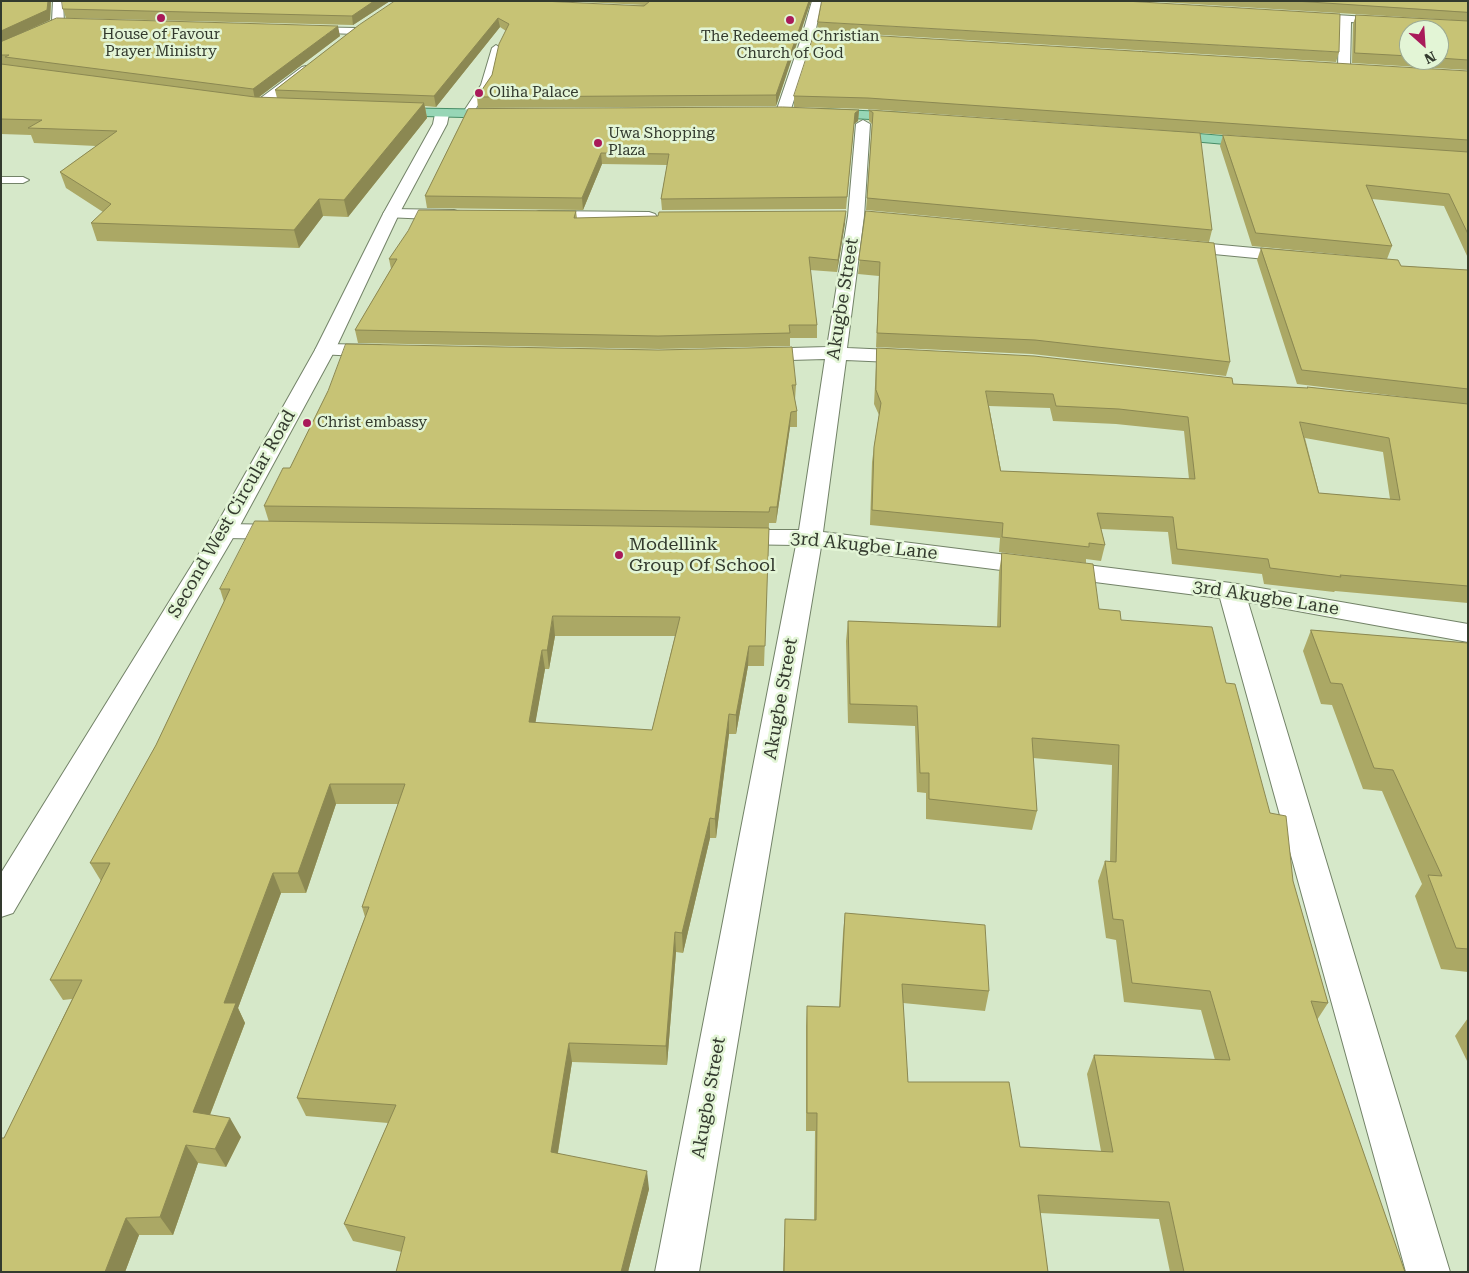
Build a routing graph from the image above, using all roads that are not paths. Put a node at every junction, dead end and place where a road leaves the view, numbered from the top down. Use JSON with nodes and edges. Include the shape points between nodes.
{"nodes":[{"id":1,"x":58,"y":1,"type":"edge"},
{"id":2,"x":817,"y":1,"type":"edge"},
{"id":3,"x":1286,"y":15,"type":"edge"},
{"id":4,"x":1345,"y":18,"type":"junction"},
{"id":5,"x":1468,"y":26,"type":"edge"},
{"id":6,"x":287,"y":29,"type":"edge"},
{"id":7,"x":808,"y":36,"type":"junction"},
{"id":8,"x":867,"y":39,"type":"edge"},
{"id":9,"x":341,"y":43,"type":"edge"},
{"id":10,"x":1,"y":47,"type":"edge"},
{"id":11,"x":496,"y":48,"type":"edge"},
{"id":12,"x":319,"y":60,"type":"edge"},
{"id":13,"x":1344,"y":68,"type":"edge"},
{"id":14,"x":261,"y":108,"type":"edge"},
{"id":15,"x":468,"y":114,"type":"junction"},
{"id":16,"x":373,"y":115,"type":"edge"},
{"id":17,"x":783,"y":116,"type":"edge"},
{"id":18,"x":441,"y":119,"type":"junction"},
{"id":19,"x":863,"y":124,"type":"junction"},
{"id":20,"x":1154,"y":140,"type":"edge"},
{"id":21,"x":1272,"y":149,"type":"edge"},
{"id":22,"x":1,"y":180,"type":"edge"},
{"id":23,"x":23,"y":180,"type":"dead end"},
{"id":24,"x":391,"y":214,"type":"junction"},
{"id":25,"x":468,"y":215,"type":"edge"},
{"id":26,"x":527,"y":216,"type":"edge"},
{"id":27,"x":663,"y":217,"type":"edge"},
{"id":28,"x":1162,"y":245,"type":"edge"},
{"id":29,"x":1310,"y":258,"type":"edge"},
{"id":30,"x":324,"y":350,"type":"junction"},
{"id":31,"x":401,"y":352,"type":"edge"},
{"id":32,"x":835,"y":353,"type":"junction"},
{"id":33,"x":737,"y":356,"type":"edge"},
{"id":34,"x":934,"y":358,"type":"edge"},
{"id":35,"x":225,"y":531,"type":"junction"},
{"id":36,"x":314,"y":532,"type":"edge"},
{"id":37,"x":711,"y":537,"type":"edge"},
{"id":38,"x":810,"y":538,"type":"junction"},
{"id":39,"x":1231,"y":591,"type":"junction"},
{"id":40,"x":1468,"y":633,"type":"edge"},
{"id":41,"x":4,"y":895,"type":"edge"},
{"id":42,"x":677,"y":1272,"type":"edge"},
{"id":43,"x":1428,"y":1272,"type":"edge"}],
"edges":[{"from":1,"to":10,"type":"street","via":[[63,23]]},
{"from":2,"to":7,"type":"street"},
{"from":3,"to":4,"type":"street"},
{"from":4,"to":5,"type":"street"},
{"from":4,"to":13,"type":"street"},
{"from":6,"to":9,"type":"street","via":[[360,29]]},
{"from":7,"to":8,"type":"street"},
{"from":7,"to":17,"type":"street"},
{"from":11,"to":15,"type":"lane","via":[[486,85]]},
{"from":12,"to":14,"type":"street"},
{"from":15,"to":18,"type":"main road"},
{"from":15,"to":18,"type":"main road","via":[[513,118]]},
{"from":16,"to":18,"type":"main road"},
{"from":18,"to":24,"type":"street","name":"Second West Circular Road"},
{"from":19,"to":19,"type":"main road","via":[[914,122],[813,118]]},
{"from":19,"to":32,"type":"street","name":"Akugbe Street","via":[[856,217]]},
{"from":20,"to":21,"type":"main road"},
{"from":22,"to":23,"type":"lane"},
{"from":24,"to":25,"type":"street"},
{"from":24,"to":30,"type":"street","name":"Second West Circular Road"},
{"from":26,"to":27,"type":"street"},
{"from":28,"to":29,"type":"street"},
{"from":30,"to":31,"type":"street"},
{"from":30,"to":35,"type":"street","name":"Second West Circular Road"},
{"from":32,"to":33,"type":"street"},
{"from":32,"to":34,"type":"street"},
{"from":32,"to":38,"type":"street","name":"Akugbe Street"},
{"from":35,"to":36,"type":"street"},
{"from":35,"to":41,"type":"street","name":"Second West Circular Road"},
{"from":37,"to":38,"type":"street","name":"3rd Akugbe Lane"},
{"from":38,"to":39,"type":"street","name":"3rd Akugbe Lane"},
{"from":38,"to":42,"type":"street","name":"Akugbe Street"},
{"from":39,"to":40,"type":"street","name":"3rd Akugbe Lane"},
{"from":39,"to":43,"type":"street"}]}
